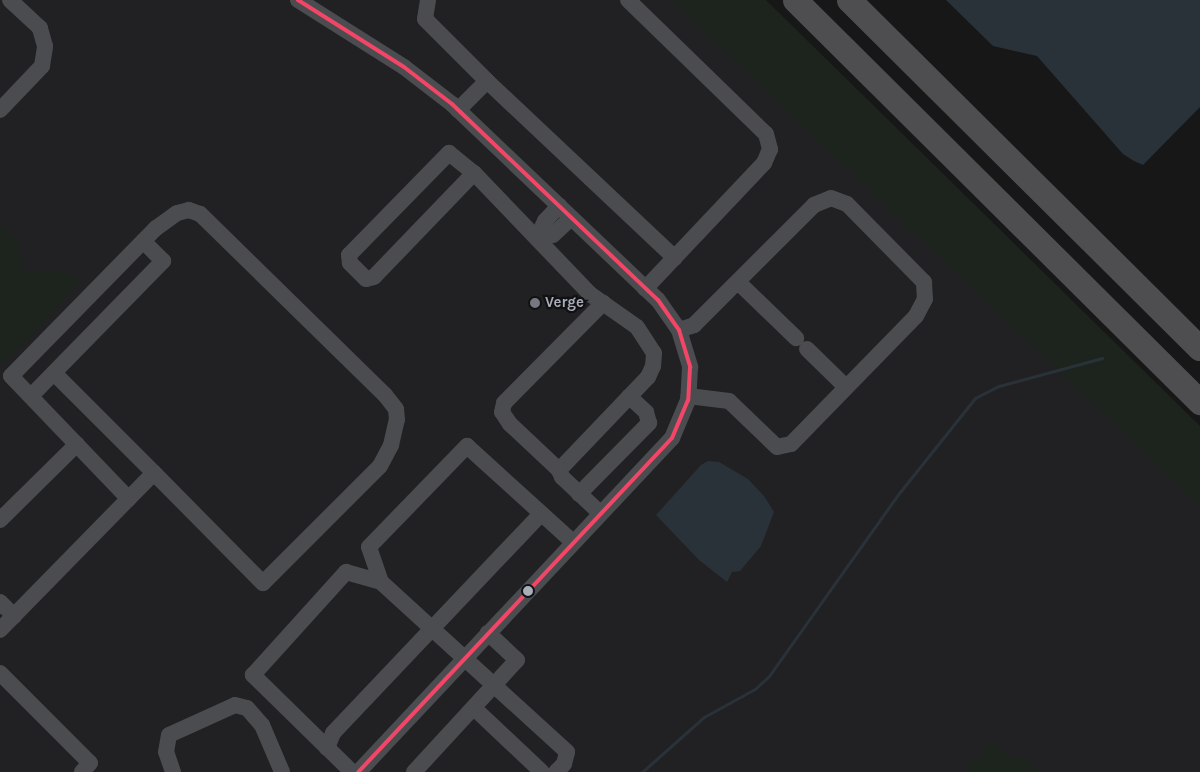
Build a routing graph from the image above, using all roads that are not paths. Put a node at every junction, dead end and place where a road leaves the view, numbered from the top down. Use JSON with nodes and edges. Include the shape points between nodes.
{"nodes":[{"id":1,"x":10,"y":0,"type":"edge"},
{"id":2,"x":428,"y":0,"type":"edge"},
{"id":3,"x":628,"y":0,"type":"edge"},
{"id":4,"x":784,"y":0,"type":"edge"},
{"id":5,"x":794,"y":0,"type":"edge"},
{"id":6,"x":303,"y":1,"type":"edge"},
{"id":7,"x":852,"y":3,"type":"edge"},
{"id":8,"x":487,"y":81,"type":"junction"},
{"id":9,"x":892,"y":97,"type":"junction"},
{"id":10,"x":0,"y":110,"type":"edge"},
{"id":11,"x":458,"y":110,"type":"junction"},
{"id":12,"x":474,"y":173,"type":"junction"},
{"id":13,"x":559,"y":206,"type":"junction"},
{"id":14,"x":571,"y":218,"type":"junction"},
{"id":15,"x":537,"y":238,"type":"junction"},
{"id":16,"x":143,"y":241,"type":"junction"},
{"id":17,"x":674,"y":258,"type":"junction"},
{"id":18,"x":738,"y":282,"type":"junction"},
{"id":19,"x":645,"y":289,"type":"junction"},
{"id":20,"x":603,"y":303,"type":"junction"},
{"id":21,"x":679,"y":330,"type":"junction"},
{"id":22,"x":1200,"y":348,"type":"edge"},
{"id":23,"x":54,"y":372,"type":"junction"},
{"id":24,"x":5,"y":381,"type":"edge"},
{"id":25,"x":846,"y":387,"type":"junction"},
{"id":26,"x":31,"y":396,"type":"junction"},
{"id":27,"x":629,"y":396,"type":"junction"},
{"id":28,"x":688,"y":396,"type":"junction"},
{"id":29,"x":1200,"y":402,"type":"edge"},
{"id":30,"x":77,"y":444,"type":"junction"},
{"id":31,"x":559,"y":470,"type":"junction"},
{"id":32,"x":154,"y":473,"type":"junction"},
{"id":33,"x":579,"y":494,"type":"junction"},
{"id":34,"x":129,"y":499,"type":"junction"},
{"id":35,"x":600,"y":513,"type":"junction"},
{"id":36,"x":541,"y":514,"type":"junction"},
{"id":37,"x":0,"y":520,"type":"edge"},
{"id":38,"x":573,"y":542,"type":"junction"},
{"id":39,"x":381,"y":582,"type":"junction"},
{"id":40,"x":0,"y":602,"type":"edge"},
{"id":41,"x":14,"y":616,"type":"junction"},
{"id":42,"x":434,"y":629,"type":"junction"},
{"id":43,"x":0,"y":630,"type":"edge"},
{"id":44,"x":488,"y":633,"type":"junction"},
{"id":45,"x":464,"y":658,"type":"junction"},
{"id":46,"x":0,"y":674,"type":"edge"},
{"id":47,"x":494,"y":684,"type":"junction"},
{"id":48,"x":474,"y":708,"type":"junction"},
{"id":49,"x":327,"y":748,"type":"junction"},
{"id":50,"x":362,"y":770,"type":"edge"},
{"id":51,"x":82,"y":772,"type":"edge"},
{"id":52,"x":173,"y":772,"type":"edge"},
{"id":53,"x":282,"y":772,"type":"edge"},
{"id":54,"x":414,"y":772,"type":"edge"},
{"id":55,"x":542,"y":772,"type":"edge"},
{"id":56,"x":556,"y":772,"type":"edge"}],
"edges":[{"from":1,"to":10,"type":"street","via":[[40,28],[45,46],[42,66]]},
{"from":2,"to":8,"type":"street","via":[[425,19]]},
{"from":3,"to":17,"type":"street","via":[[766,134],[770,149],[764,163]]},
{"from":4,"to":9,"type":"highway"},
{"from":5,"to":9,"type":"highway"},
{"from":6,"to":11,"type":"street","via":[[404,67]]},
{"from":7,"to":22,"type":"highway"},
{"from":8,"to":11,"type":"street"},
{"from":8,"to":17,"type":"street"},
{"from":9,"to":29,"type":"highway"},
{"from":11,"to":13,"type":"street"},
{"from":12,"to":12,"type":"street","via":[[454,154],[445,154],[349,256],[350,263],[366,279],[374,277]]},
{"from":12,"to":15,"type":"street"},
{"from":13,"to":14,"type":"street"},
{"from":13,"to":15,"type":"street","via":[[545,221]]},
{"from":14,"to":15,"type":"street","via":[[553,235]]},
{"from":14,"to":19,"type":"street"},
{"from":15,"to":20,"type":"street"},
{"from":16,"to":23,"type":"street","via":[[163,261]]},
{"from":16,"to":24,"type":"street"},
{"from":16,"to":32,"type":"street","via":[[177,212],[189,210],[200,214],[385,395],[396,409],[398,420],[391,445],[380,466],[263,583]]},
{"from":17,"to":19,"type":"street"},
{"from":18,"to":21,"type":"street","via":[[694,325]]},
{"from":18,"to":25,"type":"street"},
{"from":18,"to":25,"type":"street","via":[[814,205],[830,198],[847,204],[924,282],[925,299],[916,316]]},
{"from":19,"to":21,"type":"street","via":[[671,315]]},
{"from":20,"to":27,"type":"street","via":[[637,327],[654,353],[648,376]]},
{"from":20,"to":31,"type":"street","via":[[504,403],[502,412],[510,424]]},
{"from":21,"to":28,"type":"street","via":[[690,367]]},
{"from":23,"to":26,"type":"street"},
{"from":23,"to":32,"type":"street"},
{"from":24,"to":26,"type":"street"},
{"from":25,"to":28,"type":"street","via":[[791,444],[777,447],[729,401]]},
{"from":26,"to":30,"type":"street"},
{"from":27,"to":31,"type":"street"},
{"from":27,"to":33,"type":"street","via":[[646,412],[649,423]]},
{"from":28,"to":35,"type":"street","via":[[672,438]]},
{"from":30,"to":34,"type":"street"},
{"from":30,"to":37,"type":"street"},
{"from":31,"to":33,"type":"street"},
{"from":32,"to":34,"type":"street"},
{"from":33,"to":35,"type":"street"},
{"from":34,"to":41,"type":"street"},
{"from":35,"to":38,"type":"street"},
{"from":36,"to":38,"type":"street"},
{"from":36,"to":39,"type":"street","via":[[467,446],[369,547]]},
{"from":36,"to":42,"type":"street"},
{"from":38,"to":44,"type":"street"},
{"from":39,"to":42,"type":"street"},
{"from":39,"to":49,"type":"street","via":[[346,572],[253,675]]},
{"from":40,"to":41,"type":"street"},
{"from":41,"to":43,"type":"street"},
{"from":42,"to":45,"type":"street"},
{"from":42,"to":49,"type":"street","via":[[334,733]]},
{"from":44,"to":45,"type":"street"},
{"from":44,"to":47,"type":"street","via":[[517,660]]},
{"from":45,"to":47,"type":"street"},
{"from":45,"to":50,"type":"street"},
{"from":46,"to":51,"type":"street","via":[[90,763]]},
{"from":47,"to":48,"type":"street"},
{"from":47,"to":56,"type":"street","via":[[567,752],[564,764]]},
{"from":48,"to":54,"type":"street"},
{"from":48,"to":55,"type":"street"},
{"from":49,"to":50,"type":"street"},
{"from":52,"to":53,"type":"street","via":[[166,752],[169,735],[235,706],[247,708],[262,725]]}]}
